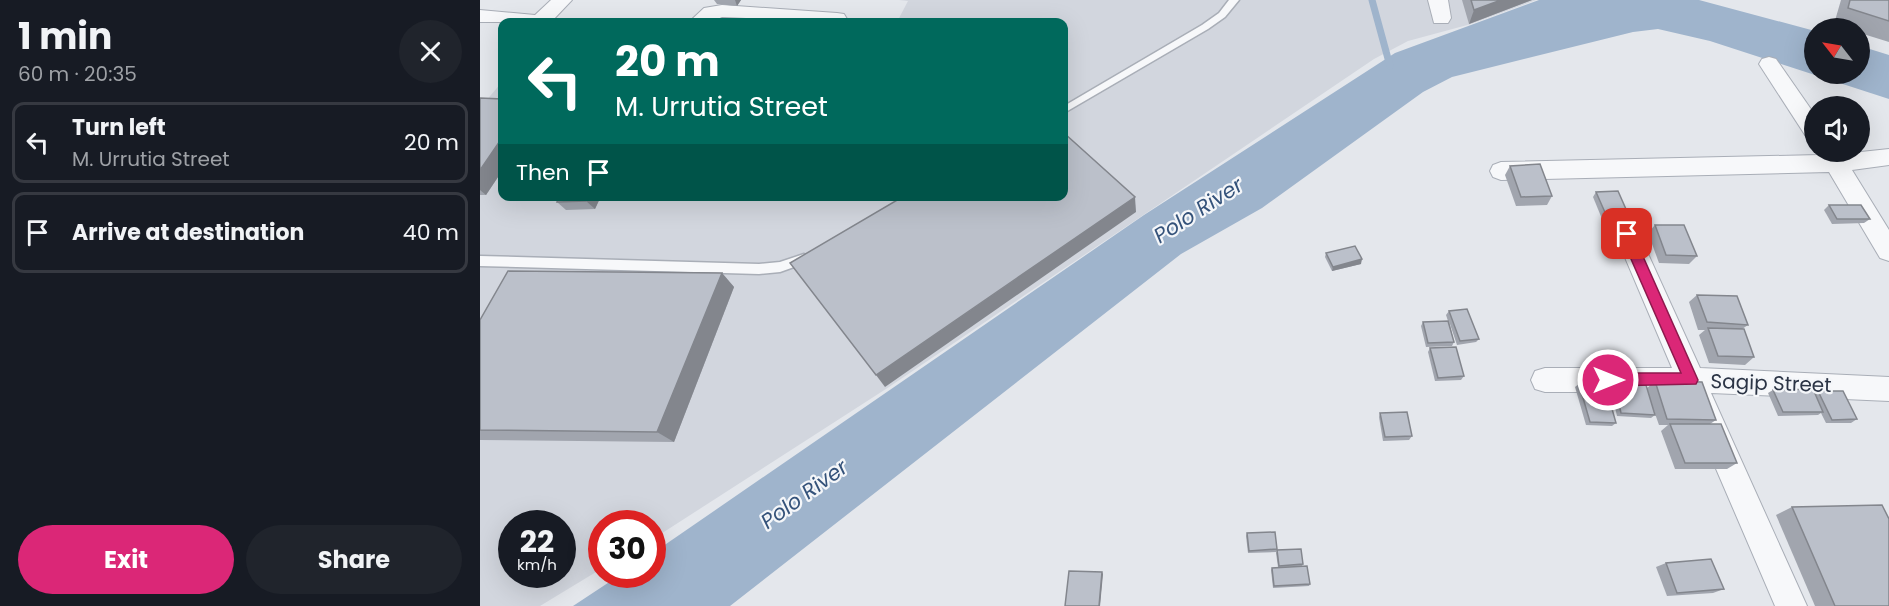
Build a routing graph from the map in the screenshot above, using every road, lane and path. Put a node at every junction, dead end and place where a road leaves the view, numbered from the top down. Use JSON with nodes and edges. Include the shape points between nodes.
{"nodes":[{"id":1,"x":562,"y":0,"type":"edge"},
{"id":2,"x":1234,"y":0,"type":"edge"},
{"id":3,"x":480,"y":16,"type":"edge"},
{"id":4,"x":501,"y":18,"type":"edge"},
{"id":5,"x":546,"y":18,"type":"edge"},
{"id":6,"x":704,"y":18,"type":"edge"},
{"id":7,"x":823,"y":18,"type":"edge"},
{"id":8,"x":1769,"y":64,"type":"dead end"},
{"id":9,"x":1068,"y":108,"type":"edge"},
{"id":10,"x":1804,"y":116,"type":"edge"},
{"id":11,"x":1870,"y":157,"type":"edge"},
{"id":12,"x":1889,"y":157,"type":"edge"},
{"id":13,"x":1804,"y":158,"type":"edge"},
{"id":14,"x":1836,"y":162,"type":"edge"},
{"id":15,"x":1501,"y":171,"type":"dead end"},
{"id":16,"x":1627,"y":234,"type":"edge"},
{"id":17,"x":1889,"y":251,"type":"edge"},
{"id":18,"x":817,"y":253,"type":"edge"},
{"id":19,"x":480,"y":261,"type":"edge"},
{"id":20,"x":1545,"y":380,"type":"dead end"},
{"id":21,"x":1691,"y":380,"type":"junction"},
{"id":22,"x":1889,"y":389,"type":"edge"},
{"id":23,"x":1791,"y":606,"type":"edge"}],
"edges":[{"from":1,"to":5,"type":"street"},
{"from":2,"to":9,"type":"lane","via":[[1205,27]]},
{"from":3,"to":4,"type":"street"},
{"from":6,"to":7,"type":"street","via":[[711,12],[722,11]]},
{"from":8,"to":10,"type":"street"},
{"from":11,"to":12,"type":"street"},
{"from":13,"to":15,"type":"street"},
{"from":14,"to":17,"type":"street"},
{"from":16,"to":21,"type":"street"},
{"from":18,"to":19,"type":"lane","via":[[780,267],[759,269],[519,267]]},
{"from":20,"to":21,"type":"street","name":"Sagip Street"},
{"from":21,"to":22,"type":"street","name":"Sagip Street"},
{"from":21,"to":23,"type":"street"}]}
